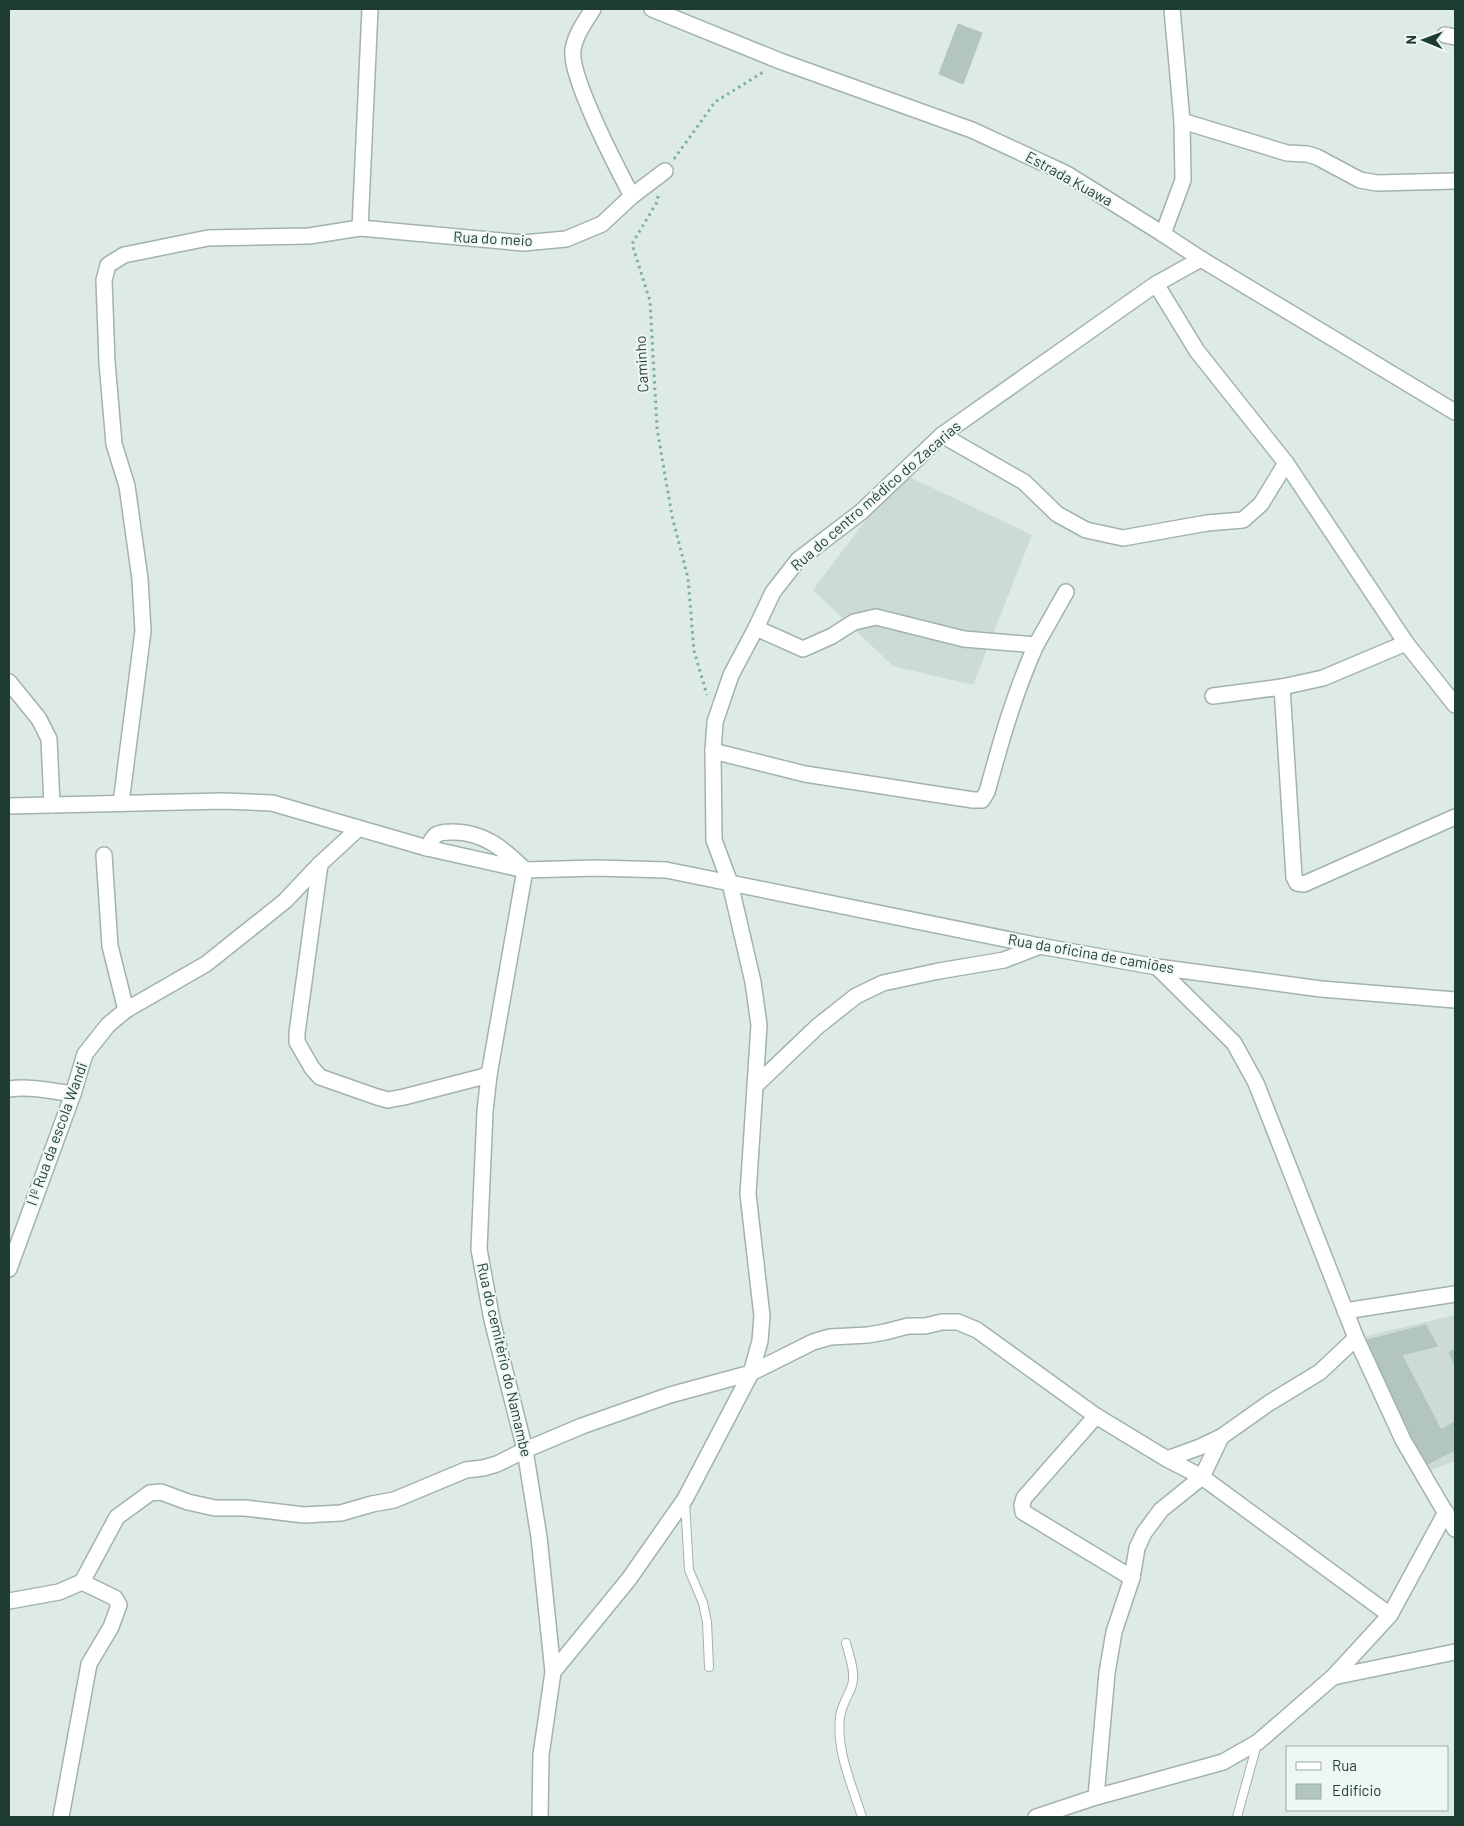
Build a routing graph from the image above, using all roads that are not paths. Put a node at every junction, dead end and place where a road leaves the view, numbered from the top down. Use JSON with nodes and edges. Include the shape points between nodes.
{"nodes":[{"id":1,"x":370,"y":9,"type":"edge"},
{"id":2,"x":593,"y":9,"type":"edge"},
{"id":3,"x":652,"y":9,"type":"edge"},
{"id":4,"x":1172,"y":9,"type":"edge"},
{"id":5,"x":1182,"y":121,"type":"junction"},
{"id":6,"x":664,"y":172,"type":"road end"},
{"id":7,"x":1455,"y":180,"type":"edge"},
{"id":8,"x":632,"y":196,"type":"junction"},
{"id":9,"x":360,"y":228,"type":"junction"},
{"id":10,"x":1163,"y":234,"type":"junction"},
{"id":11,"x":1201,"y":259,"type":"junction"},
{"id":12,"x":1156,"y":284,"type":"junction"},
{"id":13,"x":1455,"y":412,"type":"edge"},
{"id":14,"x":942,"y":435,"type":"junction"},
{"id":15,"x":1286,"y":463,"type":"junction"},
{"id":16,"x":1066,"y":592,"type":"dead end"},
{"id":17,"x":756,"y":628,"type":"junction"},
{"id":18,"x":1406,"y":643,"type":"junction"},
{"id":19,"x":1036,"y":645,"type":"junction"},
{"id":20,"x":9,"y":682,"type":"edge"},
{"id":21,"x":1282,"y":687,"type":"junction"},
{"id":22,"x":1213,"y":696,"type":"dead end"},
{"id":23,"x":1455,"y":705,"type":"edge"},
{"id":24,"x":713,"y":751,"type":"junction"},
{"id":25,"x":121,"y":803,"type":"junction"},
{"id":26,"x":52,"y":805,"type":"junction"},
{"id":27,"x":9,"y":806,"type":"edge"},
{"id":28,"x":1455,"y":818,"type":"edge"},
{"id":29,"x":359,"y":828,"type":"junction"},
{"id":30,"x":427,"y":848,"type":"junction"},
{"id":31,"x":104,"y":855,"type":"dead end"},
{"id":32,"x":320,"y":864,"type":"junction"},
{"id":33,"x":525,"y":870,"type":"junction"},
{"id":34,"x":730,"y":883,"type":"junction"},
{"id":35,"x":1040,"y":946,"type":"junction"},
{"id":36,"x":1157,"y":967,"type":"junction"},
{"id":37,"x":1455,"y":1000,"type":"edge"},
{"id":38,"x":126,"y":1010,"type":"junction"},
{"id":39,"x":489,"y":1075,"type":"junction"},
{"id":40,"x":756,"y":1085,"type":"junction"},
{"id":41,"x":9,"y":1089,"type":"edge"},
{"id":42,"x":73,"y":1094,"type":"junction"},
{"id":43,"x":9,"y":1268,"type":"edge"},
{"id":44,"x":1455,"y":1294,"type":"edge"},
{"id":45,"x":1345,"y":1311,"type":"junction"},
{"id":46,"x":1356,"y":1338,"type":"junction"},
{"id":47,"x":751,"y":1373,"type":"junction"},
{"id":48,"x":1096,"y":1416,"type":"junction"},
{"id":49,"x":1222,"y":1436,"type":"junction"},
{"id":50,"x":525,"y":1450,"type":"junction"},
{"id":51,"x":1166,"y":1459,"type":"junction"},
{"id":52,"x":1202,"y":1477,"type":"junction"},
{"id":53,"x":685,"y":1499,"type":"junction"},
{"id":54,"x":1446,"y":1512,"type":"junction"},
{"id":55,"x":1455,"y":1529,"type":"edge"},
{"id":56,"x":1132,"y":1578,"type":"junction"},
{"id":57,"x":82,"y":1582,"type":"junction"},
{"id":58,"x":9,"y":1602,"type":"edge"},
{"id":59,"x":1390,"y":1614,"type":"junction"},
{"id":60,"x":846,"y":1644,"type":"dead end"},
{"id":61,"x":1455,"y":1652,"type":"edge"},
{"id":62,"x":709,"y":1667,"type":"dead end"},
{"id":63,"x":553,"y":1672,"type":"junction"},
{"id":64,"x":1333,"y":1677,"type":"junction"},
{"id":65,"x":1258,"y":1742,"type":"junction"},
{"id":66,"x":1096,"y":1797,"type":"junction"},
{"id":67,"x":61,"y":1817,"type":"edge"},
{"id":68,"x":540,"y":1817,"type":"edge"},
{"id":69,"x":862,"y":1817,"type":"edge"},
{"id":70,"x":1036,"y":1817,"type":"edge"},
{"id":71,"x":1237,"y":1817,"type":"edge"}],
"edges":[{"from":1,"to":9,"type":"street"},
{"from":2,"to":8,"type":"street","via":[[575,38],[574,66],[613,160]]},
{"from":3,"to":10,"type":"street","name":"Estrada Kuawa","via":[[780,61],[972,130],[1067,174]]},
{"from":4,"to":5,"type":"street"},
{"from":5,"to":7,"type":"street","via":[[1287,153],[1317,157],[1360,180],[1377,183]]},
{"from":5,"to":10,"type":"street","via":[[1182,180]]},
{"from":6,"to":8,"type":"street","name":"Rua do meio"},
{"from":8,"to":9,"type":"street","name":"Rua do meio","via":[[602,224],[566,239],[523,243]]},
{"from":9,"to":25,"type":"street","name":"Rua do meio","via":[[308,236],[208,238],[124,255],[108,265],[104,280],[113,435],[127,486],[140,579],[143,631]]},
{"from":10,"to":11,"type":"street","name":"Estrada Kuawa"},
{"from":11,"to":12,"type":"street","name":"Rua do centro médico do Zacarias"},
{"from":11,"to":13,"type":"street","name":"Estrada Kuawa"},
{"from":12,"to":14,"type":"street","name":"Rua do centro médico do Zacarias"},
{"from":12,"to":15,"type":"street","via":[[1197,350]]},
{"from":14,"to":15,"type":"street","via":[[1024,482],[1057,514],[1086,530],[1124,538],[1243,520],[1261,504]]},
{"from":14,"to":17,"type":"street","name":"Rua do centro médico do Zacarias","via":[[861,512],[798,560],[773,592]]},
{"from":15,"to":18,"type":"street"},
{"from":16,"to":19,"type":"street"},
{"from":17,"to":19,"type":"street","via":[[803,649],[854,622],[876,617],[964,638]]},
{"from":17,"to":24,"type":"street","name":"Rua do centro médico do Zacarias","via":[[731,675],[715,722]]},
{"from":18,"to":21,"type":"street","via":[[1323,678]]},
{"from":18,"to":23,"type":"street"},
{"from":19,"to":24,"type":"street","via":[[1008,714],[988,792],[982,800],[805,774]]},
{"from":20,"to":26,"type":"street","via":[[39,720],[49,739]]},
{"from":21,"to":22,"type":"street"},
{"from":21,"to":28,"type":"street","via":[[1294,877],[1297,883],[1304,884]]},
{"from":24,"to":34,"type":"street","name":"Rua do centro médico do Zacarias","via":[[714,840]]},
{"from":25,"to":26,"type":"street","name":"Rua da oficina de camiões"},
{"from":25,"to":29,"type":"street","name":"Rua da oficina de camiões","via":[[272,803]]},
{"from":26,"to":27,"type":"street","name":"Rua da oficina de camiões"},
{"from":29,"to":30,"type":"street","name":"Rua da oficina de camiões"},
{"from":29,"to":32,"type":"street","name":"I Iº Rua da escola Wandi"},
{"from":30,"to":33,"type":"street","name":"Rua da oficina de camiões"},
{"from":30,"to":33,"type":"street","via":[[435,835],[462,832],[487,839],[505,850]]},
{"from":31,"to":38,"type":"street","via":[[110,946]]},
{"from":32,"to":38,"type":"street","name":"I Iº Rua da escola Wandi","via":[[285,900],[206,964]]},
{"from":32,"to":39,"type":"street","via":[[297,1033],[297,1042],[312,1068],[320,1077],[388,1100]]},
{"from":33,"to":34,"type":"street","name":"Rua da oficina de camiões","via":[[666,870]]},
{"from":33,"to":39,"type":"street","name":"Rua do cemitério do Namambe"},
{"from":34,"to":35,"type":"street","name":"Rua da oficina de camiões"},
{"from":34,"to":40,"type":"street","name":"Rua do centro médico do Zacarias","via":[[753,982],[759,1025]]},
{"from":35,"to":36,"type":"street","name":"Rua da oficina de camiões"},
{"from":35,"to":40,"type":"street","via":[[1004,960],[883,983],[856,996],[818,1026]]},
{"from":36,"to":37,"type":"street","name":"Rua da oficina de camiões","via":[[1321,989]]},
{"from":36,"to":45,"type":"street","via":[[1234,1043],[1256,1083]]},
{"from":38,"to":42,"type":"street","name":"I Iº Rua da escola Wandi","via":[[108,1025],[85,1054]]},
{"from":39,"to":50,"type":"street","name":"Rua do cemitério do Namambe","via":[[479,1249],[492,1320]]},
{"from":40,"to":47,"type":"street","name":"Rua do centro médico do Zacarias","via":[[748,1194],[762,1316],[760,1341]]},
{"from":41,"to":42,"type":"street"},
{"from":42,"to":43,"type":"street","name":"I Iº Rua da escola Wandi"},
{"from":44,"to":45,"type":"street"},
{"from":45,"to":46,"type":"street"},
{"from":46,"to":49,"type":"street","via":[[1320,1372],[1269,1402]]},
{"from":46,"to":54,"type":"street","via":[[1403,1440]]},
{"from":47,"to":48,"type":"street","via":[[830,1337],[958,1322],[977,1330]]},
{"from":47,"to":50,"type":"street","via":[[670,1395]]},
{"from":47,"to":53,"type":"street","name":"Rua do centro médico do Zacarias"},
{"from":48,"to":51,"type":"street"},
{"from":48,"to":56,"type":"street","via":[[1024,1498],[1023,1512]]},
{"from":49,"to":51,"type":"street"},
{"from":49,"to":52,"type":"street"},
{"from":50,"to":57,"type":"street","via":[[497,1464],[466,1470],[394,1500],[341,1513],[304,1515],[214,1508],[161,1492],[150,1493],[117,1517]]},
{"from":50,"to":63,"type":"street","name":"Rua do cemitério do Namambe","via":[[539,1537]]},
{"from":51,"to":52,"type":"street"},
{"from":52,"to":56,"type":"street","via":[[1161,1510],[1144,1533],[1137,1548]]},
{"from":52,"to":59,"type":"street"},
{"from":53,"to":62,"type":"lane","via":[[690,1570],[707,1622]]},
{"from":53,"to":63,"type":"street","name":"Rua do centro médico do Zacarias","via":[[629,1579]]},
{"from":54,"to":55,"type":"street"},
{"from":54,"to":59,"type":"street"},
{"from":56,"to":66,"type":"street","via":[[1114,1632],[1110,1656]]},
{"from":57,"to":58,"type":"street","via":[[59,1592]]},
{"from":57,"to":67,"type":"street","via":[[116,1598],[119,1605],[111,1627],[90,1664]]},
{"from":59,"to":64,"type":"street"},
{"from":60,"to":69,"type":"lane","via":[[853,1683],[840,1715],[840,1735],[842,1754]]},
{"from":61,"to":64,"type":"street"},
{"from":63,"to":68,"type":"street","name":"Rua do cemitério do Namambe","via":[[541,1755]]},
{"from":64,"to":65,"type":"street"},
{"from":65,"to":66,"type":"street","via":[[1223,1762]]},
{"from":65,"to":71,"type":"lane"},
{"from":66,"to":70,"type":"street"}]}
